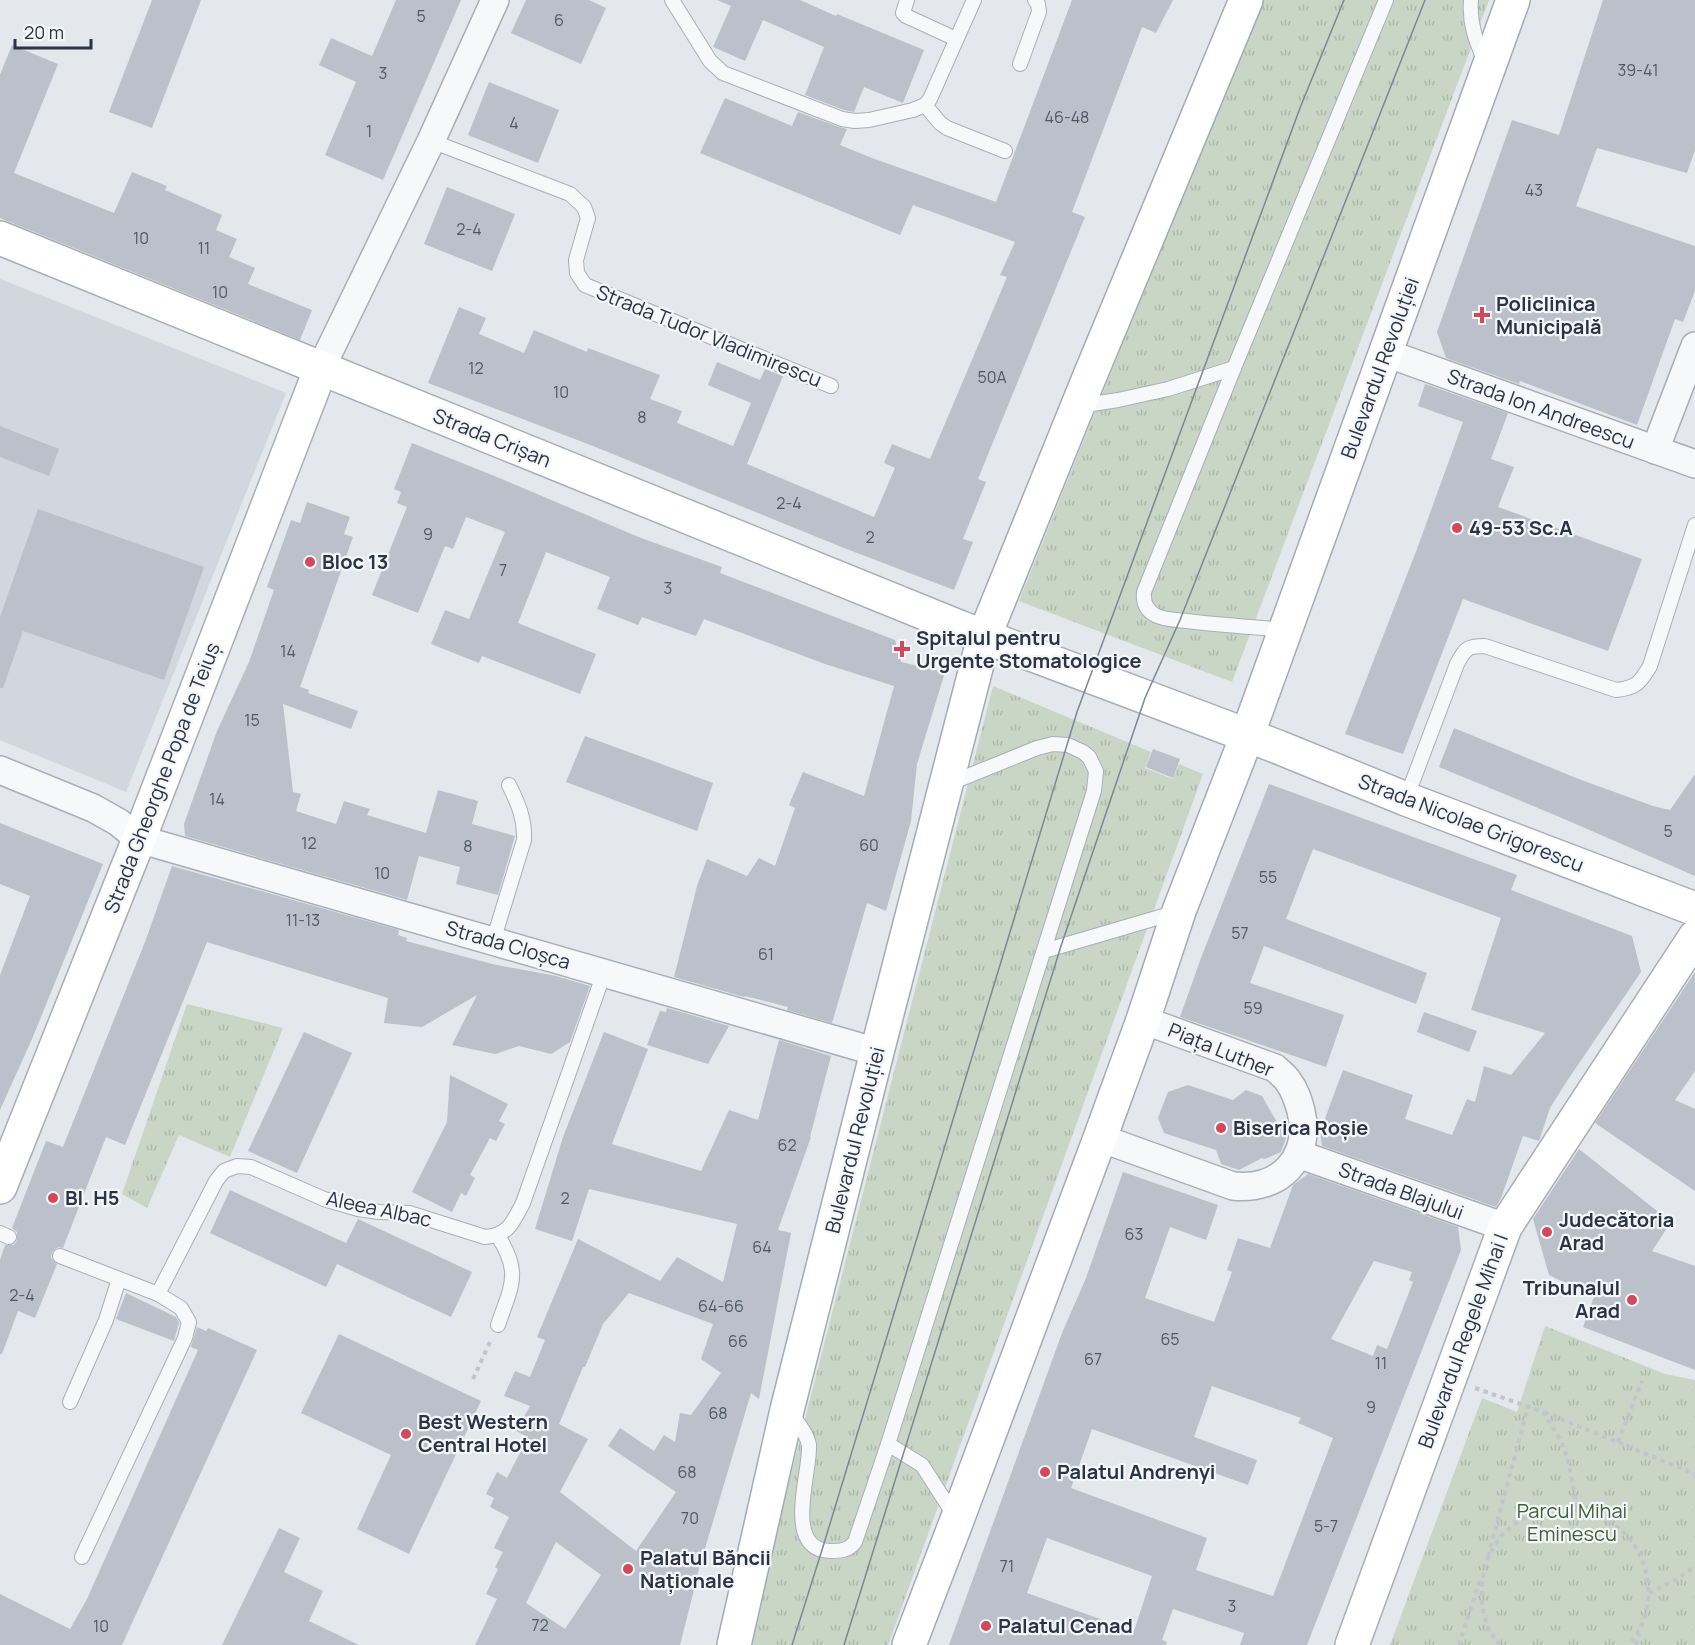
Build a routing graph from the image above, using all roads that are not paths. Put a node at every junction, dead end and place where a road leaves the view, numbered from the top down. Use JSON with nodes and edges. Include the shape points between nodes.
{"nodes":[{"id":1,"x":495,"y":0,"type":"edge"},
{"id":2,"x":672,"y":0,"type":"edge"},
{"id":3,"x":907,"y":0,"type":"edge"},
{"id":4,"x":974,"y":0,"type":"edge"},
{"id":5,"x":1035,"y":0,"type":"edge"},
{"id":6,"x":1246,"y":0,"type":"edge"},
{"id":7,"x":1386,"y":0,"type":"edge"},
{"id":8,"x":1471,"y":0,"type":"edge"},
{"id":9,"x":1513,"y":0,"type":"edge"},
{"id":10,"x":956,"y":39,"type":"junction"},
{"id":11,"x":1020,"y":64,"type":"dead end"},
{"id":12,"x":1488,"y":69,"type":"junction"},
{"id":13,"x":924,"y":105,"type":"junction"},
{"id":14,"x":431,"y":141,"type":"junction"},
{"id":15,"x":1005,"y":152,"type":"dead end"},
{"id":16,"x":0,"y":238,"type":"edge"},
{"id":17,"x":1695,"y":346,"type":"edge"},
{"id":18,"x":1386,"y":353,"type":"junction"},
{"id":19,"x":321,"y":368,"type":"junction"},
{"id":20,"x":1234,"y":368,"type":"junction"},
{"id":21,"x":831,"y":386,"type":"dead end"},
{"id":22,"x":1078,"y":406,"type":"junction"},
{"id":23,"x":1655,"y":450,"type":"junction"},
{"id":24,"x":1695,"y":464,"type":"edge"},
{"id":25,"x":1695,"y":525,"type":"edge"},
{"id":26,"x":1285,"y":630,"type":"junction"},
{"id":27,"x":984,"y":637,"type":"junction"},
{"id":28,"x":1247,"y":736,"type":"junction"},
{"id":29,"x":0,"y":770,"type":"edge"},
{"id":30,"x":509,"y":784,"type":"dead end"},
{"id":31,"x":946,"y":784,"type":"junction"},
{"id":32,"x":1406,"y":799,"type":"junction"},
{"id":33,"x":139,"y":839,"type":"junction"},
{"id":34,"x":1695,"y":909,"type":"edge"},
{"id":35,"x":1179,"y":911,"type":"junction"},
{"id":36,"x":1695,"y":938,"type":"edge"},
{"id":37,"x":493,"y":941,"type":"junction"},
{"id":38,"x":1044,"y":951,"type":"junction"},
{"id":39,"x":604,"y":973,"type":"junction"},
{"id":40,"x":1143,"y":1020,"type":"junction"},
{"id":41,"x":877,"y":1053,"type":"junction"},
{"id":42,"x":1100,"y":1138,"type":"junction"},
{"id":43,"x":1298,"y":1154,"type":"junction"},
{"id":44,"x":0,"y":1187,"type":"edge"},
{"id":45,"x":1504,"y":1227,"type":"junction"},
{"id":46,"x":498,"y":1236,"type":"junction"},
{"id":47,"x":60,"y":1256,"type":"dead end"},
{"id":48,"x":119,"y":1279,"type":"junction"},
{"id":49,"x":158,"y":1294,"type":"junction"},
{"id":50,"x":498,"y":1325,"type":"road end"},
{"id":51,"x":70,"y":1402,"type":"dead end"},
{"id":52,"x":787,"y":1410,"type":"junction"},
{"id":53,"x":888,"y":1444,"type":"junction"},
{"id":54,"x":957,"y":1520,"type":"junction"},
{"id":55,"x":82,"y":1557,"type":"dead end"},
{"id":56,"x":734,"y":1645,"type":"edge"},
{"id":57,"x":909,"y":1645,"type":"edge"},
{"id":58,"x":1352,"y":1645,"type":"edge"}],
"edges":[{"from":1,"to":14,"type":"street"},
{"from":2,"to":13,"type":"lane","via":[[710,61],[723,73],[842,119],[869,120]]},
{"from":3,"to":10,"type":"lane","via":[[903,9],[906,16]]},
{"from":4,"to":10,"type":"lane"},
{"from":5,"to":11,"type":"lane","via":[[1039,12]]},
{"from":6,"to":22,"type":"main road","name":"Bulevardul Revoluției"},
{"from":7,"to":20,"type":"lane"},
{"from":8,"to":12,"type":"lane","via":[[1476,42]]},
{"from":9,"to":12,"type":"main road","name":"Bulevardul Revoluției"},
{"from":10,"to":13,"type":"lane"},
{"from":12,"to":18,"type":"main road","name":"Bulevardul Revoluției"},
{"from":13,"to":15,"type":"lane","via":[[947,128]]},
{"from":14,"to":19,"type":"street"},
{"from":14,"to":21,"type":"lane","name":"Strada Tudor Vladimirescu","via":[[570,194],[584,207],[588,218],[576,260],[577,273],[585,285]]},
{"from":16,"to":19,"type":"main road","name":"Strada Crișan"},
{"from":17,"to":23,"type":"street"},
{"from":18,"to":23,"type":"street","name":"Strada Ion Andreescu"},
{"from":18,"to":26,"type":"main road","name":"Bulevardul Revoluției"},
{"from":19,"to":27,"type":"main road","name":"Strada Crișan"},
{"from":19,"to":33,"type":"main road","name":"Strada Gheorghe Popa de Teiuș"},
{"from":20,"to":22,"type":"lane","via":[[1168,389]]},
{"from":20,"to":26,"type":"lane","via":[[1144,599],[1146,607],[1167,618]]},
{"from":22,"to":27,"type":"main road","name":"Bulevardul Revoluției"},
{"from":23,"to":24,"type":"street","name":"Strada Ion Andreescu"},
{"from":25,"to":32,"type":"lane","via":[[1650,666],[1642,680],[1630,688],[1616,690],[1485,646],[1471,646],[1463,652]]},
{"from":26,"to":28,"type":"main road","name":"Bulevardul Revoluției"},
{"from":27,"to":28,"type":"main road"},
{"from":27,"to":31,"type":"main road","name":"Bulevardul Revoluției"},
{"from":28,"to":32,"type":"main road","name":"Strada Nicolae Grigorescu"},
{"from":28,"to":35,"type":"main road","name":"Bulevardul Revoluției"},
{"from":29,"to":33,"type":"street","via":[[93,808]]},
{"from":30,"to":37,"type":"lane","via":[[522,813],[524,840]]},
{"from":31,"to":38,"type":"lane","via":[[1053,744],[1076,748],[1093,763],[1094,791]]},
{"from":31,"to":41,"type":"main road","name":"Bulevardul Revoluției"},
{"from":32,"to":34,"type":"main road","name":"Strada Nicolae Grigorescu"},
{"from":33,"to":37,"type":"street","name":"Strada Cloșca"},
{"from":33,"to":44,"type":"main road","name":"Strada Gheorghe Popa de Teiuș"},
{"from":35,"to":38,"type":"lane"},
{"from":35,"to":40,"type":"main road","name":"Bulevardul Revoluției"},
{"from":36,"to":45,"type":"main road","name":"Bulevardul Regele Mihai I"},
{"from":37,"to":39,"type":"street","name":"Strada Cloșca"},
{"from":38,"to":53,"type":"lane"},
{"from":39,"to":41,"type":"street","name":"Strada Cloșca"},
{"from":39,"to":46,"type":"lane","via":[[523,1203],[510,1226]]},
{"from":40,"to":42,"type":"main road","name":"Bulevardul Revoluției"},
{"from":40,"to":43,"type":"street","name":"Piața Luther","via":[[1275,1068],[1288,1079],[1303,1121]]},
{"from":41,"to":52,"type":"main road","name":"Bulevardul Revoluției"},
{"from":42,"to":43,"type":"street","via":[[1247,1188],[1280,1176]]},
{"from":42,"to":54,"type":"main road","name":"Bulevardul Revoluției"},
{"from":43,"to":45,"type":"street","name":"Strada Blajului"},
{"from":45,"to":58,"type":"main road","name":"Bulevardul Regele Mihai I"},
{"from":46,"to":49,"type":"lane","name":"Aleea Albac","via":[[485,1237],[409,1213],[358,1209],[324,1199],[251,1167],[237,1166],[224,1171],[216,1181]]},
{"from":46,"to":50,"type":"lane","via":[[510,1258],[513,1279]]},
{"from":47,"to":48,"type":"lane"},
{"from":48,"to":49,"type":"lane"},
{"from":48,"to":51,"type":"lane","via":[[106,1320]]},
{"from":49,"to":55,"type":"lane","via":[[181,1308],[189,1322],[185,1338]]},
{"from":52,"to":53,"type":"lane","via":[[808,1441],[802,1517],[809,1541],[822,1550],[842,1551],[855,1542]]},
{"from":52,"to":56,"type":"main road","name":"Bulevardul Revoluției"},
{"from":53,"to":54,"type":"lane","via":[[922,1465]]},
{"from":54,"to":57,"type":"main road","name":"Bulevardul Revoluției"}]}
